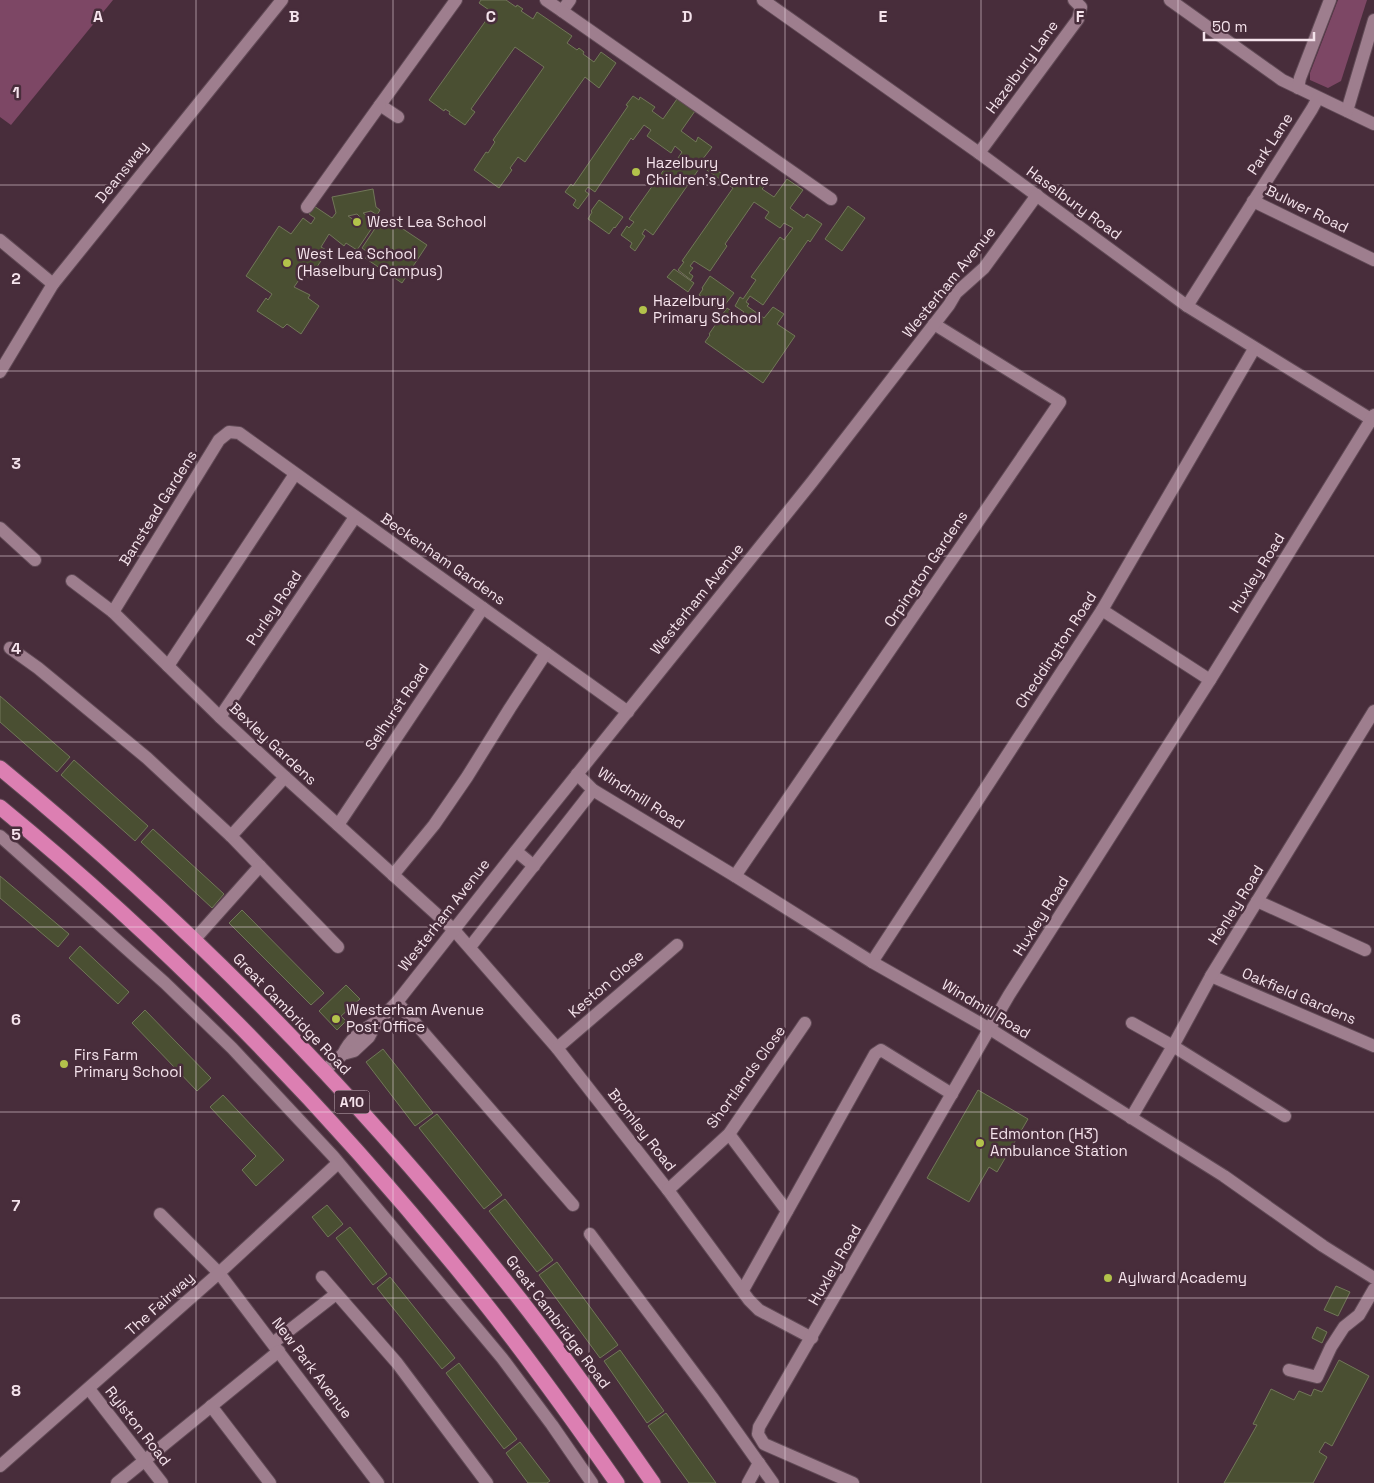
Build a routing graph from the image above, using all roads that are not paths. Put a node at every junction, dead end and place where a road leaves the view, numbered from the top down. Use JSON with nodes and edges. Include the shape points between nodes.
{"nodes":[{"id":1,"x":282,"y":0,"type":"edge"},
{"id":2,"x":456,"y":0,"type":"edge"},
{"id":3,"x":546,"y":0,"type":"edge"},
{"id":4,"x":570,"y":0,"type":"edge"},
{"id":5,"x":763,"y":0,"type":"edge"},
{"id":6,"x":1074,"y":0,"type":"edge"},
{"id":7,"x":1170,"y":0,"type":"edge"},
{"id":8,"x":1330,"y":0,"type":"edge"},
{"id":9,"x":562,"y":11,"type":"junction"},
{"id":10,"x":1374,"y":20,"type":"edge"},
{"id":11,"x":1298,"y":88,"type":"junction"},
{"id":12,"x":1318,"y":98,"type":"junction"},
{"id":13,"x":380,"y":105,"type":"junction"},
{"id":14,"x":1347,"y":111,"type":"junction"},
{"id":15,"x":398,"y":117,"type":"dead end"},
{"id":16,"x":1374,"y":124,"type":"edge"},
{"id":17,"x":979,"y":153,"type":"junction"},
{"id":18,"x":1036,"y":195,"type":"junction"},
{"id":19,"x":832,"y":198,"type":"dead end"},
{"id":20,"x":1253,"y":201,"type":"junction"},
{"id":21,"x":307,"y":208,"type":"dead end"},
{"id":22,"x":0,"y":240,"type":"edge"},
{"id":23,"x":1374,"y":260,"type":"edge"},
{"id":24,"x":53,"y":284,"type":"junction"},
{"id":25,"x":1187,"y":306,"type":"junction"},
{"id":26,"x":934,"y":324,"type":"junction"},
{"id":27,"x":1254,"y":349,"type":"junction"},
{"id":28,"x":0,"y":372,"type":"edge"},
{"id":29,"x":1373,"y":418,"type":"edge"},
{"id":30,"x":239,"y":433,"type":"joint"},
{"id":31,"x":295,"y":474,"type":"junction"},
{"id":32,"x":355,"y":517,"type":"junction"},
{"id":33,"x":0,"y":528,"type":"edge"},
{"id":34,"x":35,"y":560,"type":"dead end"},
{"id":35,"x":72,"y":581,"type":"dead end"},
{"id":36,"x":483,"y":608,"type":"junction"},
{"id":37,"x":1102,"y":610,"type":"junction"},
{"id":38,"x":113,"y":612,"type":"junction"},
{"id":39,"x":10,"y":648,"type":"dead end"},
{"id":40,"x":546,"y":653,"type":"junction"},
{"id":41,"x":168,"y":666,"type":"junction"},
{"id":42,"x":1210,"y":680,"type":"junction"},
{"id":43,"x":1374,"y":711,"type":"edge"},
{"id":44,"x":628,"y":712,"type":"junction"},
{"id":45,"x":220,"y":717,"type":"junction"},
{"id":46,"x":0,"y":768,"type":"edge"},
{"id":47,"x":577,"y":774,"type":"junction"},
{"id":48,"x":285,"y":777,"type":"junction"},
{"id":49,"x":593,"y":790,"type":"junction"},
{"id":50,"x":0,"y":807,"type":"edge"},
{"id":51,"x":338,"y":825,"type":"junction"},
{"id":52,"x":0,"y":836,"type":"edge"},
{"id":53,"x":230,"y":836,"type":"junction"},
{"id":54,"x":516,"y":851,"type":"junction"},
{"id":55,"x":260,"y":866,"type":"junction"},
{"id":56,"x":534,"y":866,"type":"junction"},
{"id":57,"x":394,"y":875,"type":"junction"},
{"id":58,"x":735,"y":876,"type":"junction"},
{"id":59,"x":1257,"y":901,"type":"junction"},
{"id":60,"x":454,"y":930,"type":"junction"},
{"id":61,"x":194,"y":940,"type":"junction"},
{"id":62,"x":677,"y":945,"type":"dead end"},
{"id":63,"x":338,"y":947,"type":"dead end"},
{"id":64,"x":470,"y":947,"type":"junction"},
{"id":65,"x":1365,"y":950,"type":"dead end"},
{"id":66,"x":872,"y":962,"type":"junction"},
{"id":67,"x":1211,"y":976,"type":"junction"},
{"id":68,"x":397,"y":1002,"type":"junction"},
{"id":69,"x":805,"y":1023,"type":"dead end"},
{"id":70,"x":1132,"y":1023,"type":"dead end"},
{"id":71,"x":990,"y":1029,"type":"junction"},
{"id":72,"x":1173,"y":1046,"type":"junction"},
{"id":73,"x":1374,"y":1046,"type":"edge"},
{"id":74,"x":557,"y":1048,"type":"junction"},
{"id":75,"x":324,"y":1071,"type":"junction"},
{"id":76,"x":952,"y":1094,"type":"junction"},
{"id":77,"x":1285,"y":1116,"type":"dead end"},
{"id":78,"x":1131,"y":1118,"type":"junction"},
{"id":79,"x":728,"y":1134,"type":"junction"},
{"id":80,"x":338,"y":1163,"type":"junction"},
{"id":81,"x":668,"y":1190,"type":"junction"},
{"id":82,"x":573,"y":1205,"type":"dead end"},
{"id":83,"x":787,"y":1211,"type":"junction"},
{"id":84,"x":160,"y":1214,"type":"dead end"},
{"id":85,"x":590,"y":1234,"type":"dead end"},
{"id":86,"x":219,"y":1273,"type":"junction"},
{"id":87,"x":322,"y":1277,"type":"dead end"},
{"id":88,"x":1374,"y":1278,"type":"edge"},
{"id":89,"x":1374,"y":1289,"type":"edge"},
{"id":90,"x":743,"y":1290,"type":"junction"},
{"id":91,"x":336,"y":1294,"type":"junction"},
{"id":92,"x":812,"y":1338,"type":"junction"},
{"id":93,"x":276,"y":1347,"type":"junction"},
{"id":94,"x":1289,"y":1370,"type":"dead end"},
{"id":95,"x":89,"y":1389,"type":"junction"},
{"id":96,"x":211,"y":1406,"type":"junction"},
{"id":97,"x":144,"y":1460,"type":"junction"},
{"id":98,"x":759,"y":1463,"type":"junction"},
{"id":99,"x":0,"y":1466,"type":"edge"},
{"id":100,"x":117,"y":1483,"type":"edge"},
{"id":101,"x":162,"y":1483,"type":"edge"},
{"id":102,"x":270,"y":1483,"type":"edge"},
{"id":103,"x":378,"y":1483,"type":"edge"},
{"id":104,"x":487,"y":1483,"type":"edge"},
{"id":105,"x":592,"y":1483,"type":"edge"},
{"id":106,"x":617,"y":1483,"type":"edge"},
{"id":107,"x":653,"y":1483,"type":"edge"},
{"id":108,"x":748,"y":1483,"type":"edge"},
{"id":109,"x":772,"y":1483,"type":"edge"},
{"id":110,"x":853,"y":1483,"type":"edge"}],
"edges":[{"from":1,"to":24,"type":"street","name":"Deansway"},
{"from":2,"to":13,"type":"street"},
{"from":3,"to":9,"type":"street"},
{"from":4,"to":9,"type":"street"},
{"from":5,"to":17,"type":"street","name":"Haselbury Road"},
{"from":6,"to":17,"type":"street","name":"Hazelbury Lane","via":[[1081,7],[1078,18]]},
{"from":7,"to":11,"type":"street"},
{"from":8,"to":11,"type":"street"},
{"from":9,"to":19,"type":"street"},
{"from":10,"to":14,"type":"street"},
{"from":11,"to":12,"type":"street"},
{"from":12,"to":14,"type":"street"},
{"from":12,"to":20,"type":"street","name":"Park Lane"},
{"from":13,"to":15,"type":"street"},
{"from":13,"to":21,"type":"street"},
{"from":14,"to":16,"type":"street"},
{"from":17,"to":18,"type":"street","name":"Haselbury Road"},
{"from":18,"to":25,"type":"street","name":"Haselbury Road"},
{"from":18,"to":26,"type":"street","name":"Westerham Avenue","via":[[984,268],[956,294]]},
{"from":20,"to":23,"type":"street","name":"Bulwer Road"},
{"from":20,"to":25,"type":"street","name":"Park Lane"},
{"from":22,"to":24,"type":"street"},
{"from":24,"to":28,"type":"street","name":"Deansway"},
{"from":25,"to":27,"type":"street","name":"Haselbury Road"},
{"from":26,"to":44,"type":"street","name":"Westerham Avenue"},
{"from":26,"to":58,"type":"street","name":"Orpington Gardens","via":[[1060,402]]},
{"from":27,"to":29,"type":"street","name":"Haselbury Road"},
{"from":27,"to":37,"type":"street","name":"Cheddington Road"},
{"from":29,"to":42,"type":"street","name":"Huxley Road"},
{"from":30,"to":31,"type":"street","name":"Beckenham Gardens"},
{"from":30,"to":38,"type":"street","name":"Banstead Gardens","via":[[229,432],[219,440]]},
{"from":31,"to":32,"type":"street","name":"Beckenham Gardens"},
{"from":31,"to":41,"type":"street"},
{"from":32,"to":36,"type":"street","name":"Beckenham Gardens"},
{"from":32,"to":45,"type":"street","name":"Purley Road"},
{"from":33,"to":34,"type":"street"},
{"from":35,"to":38,"type":"street","name":"Bexley Gardens"},
{"from":36,"to":40,"type":"street","name":"Beckenham Gardens"},
{"from":36,"to":51,"type":"street","name":"Selhurst Road"},
{"from":37,"to":42,"type":"street"},
{"from":37,"to":66,"type":"street","name":"Cheddington Road"},
{"from":38,"to":41,"type":"street","name":"Bexley Gardens"},
{"from":39,"to":53,"type":"street","via":[[147,758]]},
{"from":40,"to":44,"type":"street","name":"Beckenham Gardens"},
{"from":40,"to":57,"type":"street","via":[[467,777]]},
{"from":41,"to":45,"type":"street","name":"Bexley Gardens"},
{"from":42,"to":71,"type":"street","name":"Huxley Road"},
{"from":43,"to":59,"type":"street","name":"Henley Road"},
{"from":44,"to":47,"type":"street","name":"Westerham Avenue"},
{"from":45,"to":48,"type":"street","name":"Bexley Gardens"},
{"from":46,"to":61,"type":"highway","name":"Great Cambridge Road","number":"A10","via":[[100,853]]},
{"from":47,"to":49,"type":"street","name":"Windmill Road"},
{"from":47,"to":54,"type":"street","name":"Westerham Avenue"},
{"from":48,"to":51,"type":"street","name":"Bexley Gardens"},
{"from":48,"to":53,"type":"street"},
{"from":49,"to":56,"type":"street"},
{"from":49,"to":58,"type":"street","name":"Windmill Road"},
{"from":50,"to":106,"type":"highway","number":"A10","via":[[175,962],[302,1091],[482,1299]]},
{"from":51,"to":57,"type":"street","name":"Bexley Gardens"},
{"from":52,"to":80,"type":"street","via":[[185,1002]]},
{"from":53,"to":55,"type":"street"},
{"from":54,"to":56,"type":"street"},
{"from":54,"to":60,"type":"street","name":"Westerham Avenue"},
{"from":55,"to":61,"type":"street"},
{"from":55,"to":63,"type":"street"},
{"from":56,"to":64,"type":"street"},
{"from":57,"to":60,"type":"street","name":"Bexley Gardens"},
{"from":58,"to":66,"type":"street","name":"Windmill Road"},
{"from":59,"to":65,"type":"street"},
{"from":59,"to":67,"type":"street","name":"Henley Road"},
{"from":60,"to":64,"type":"street","name":"Bromley Road"},
{"from":60,"to":68,"type":"street","name":"Westerham Avenue"},
{"from":61,"to":75,"type":"highway","name":"Great Cambridge Road","number":"A10"},
{"from":62,"to":74,"type":"street","name":"Keston Close"},
{"from":64,"to":74,"type":"street","name":"Bromley Road"},
{"from":66,"to":71,"type":"street","name":"Windmill Road"},
{"from":67,"to":72,"type":"street","name":"Henley Road"},
{"from":67,"to":73,"type":"street","name":"Oakfield Gardens"},
{"from":68,"to":75,"type":"street","name":"Westerham Avenue","via":[[378,1020],[369,1037]]},
{"from":68,"to":82,"type":"street"},
{"from":69,"to":79,"type":"street","name":"Shortlands Close"},
{"from":70,"to":72,"type":"street"},
{"from":71,"to":76,"type":"street","name":"Huxley Road"},
{"from":71,"to":78,"type":"street","name":"Windmill Road"},
{"from":72,"to":77,"type":"street"},
{"from":72,"to":78,"type":"street","name":"Henley Road"},
{"from":74,"to":81,"type":"street","name":"Bromley Road"},
{"from":75,"to":107,"type":"highway","name":"Great Cambridge Road","number":"A10","via":[[505,1280]]},
{"from":76,"to":83,"type":"street","via":[[881,1050],[875,1054]]},
{"from":76,"to":92,"type":"street","name":"Huxley Road"},
{"from":78,"to":88,"type":"street","name":"Windmill Road","via":[[1224,1176]]},
{"from":79,"to":81,"type":"street","name":"Shortlands Close"},
{"from":79,"to":83,"type":"street"},
{"from":80,"to":86,"type":"street","name":"The Fairway"},
{"from":80,"to":105,"type":"street","via":[[502,1358]]},
{"from":81,"to":90,"type":"street","name":"Bromley Road"},
{"from":83,"to":90,"type":"street"},
{"from":84,"to":86,"type":"street","name":"New Park Avenue"},
{"from":85,"to":98,"type":"street"},
{"from":86,"to":93,"type":"street","name":"New Park Avenue"},
{"from":86,"to":95,"type":"street","name":"The Fairway"},
{"from":87,"to":91,"type":"street"},
{"from":89,"to":94,"type":"street","via":[[1359,1315],[1344,1327],[1316,1377]]},
{"from":90,"to":92,"type":"street","name":"Bromley Road","via":[[759,1310]]},
{"from":91,"to":93,"type":"street"},
{"from":91,"to":104,"type":"street","via":[[397,1363]]},
{"from":92,"to":110,"type":"street","name":"Huxley Road","via":[[759,1427],[758,1434],[764,1444]]},
{"from":93,"to":96,"type":"street"},
{"from":93,"to":103,"type":"street","name":"New Park Avenue"},
{"from":95,"to":97,"type":"street","name":"Rylston Road"},
{"from":95,"to":99,"type":"street","name":"The Fairway"},
{"from":96,"to":97,"type":"street"},
{"from":96,"to":102,"type":"street"},
{"from":97,"to":100,"type":"street"},
{"from":97,"to":101,"type":"street","name":"Rylston Road"},
{"from":98,"to":108,"type":"street"},
{"from":98,"to":109,"type":"street"}]}
